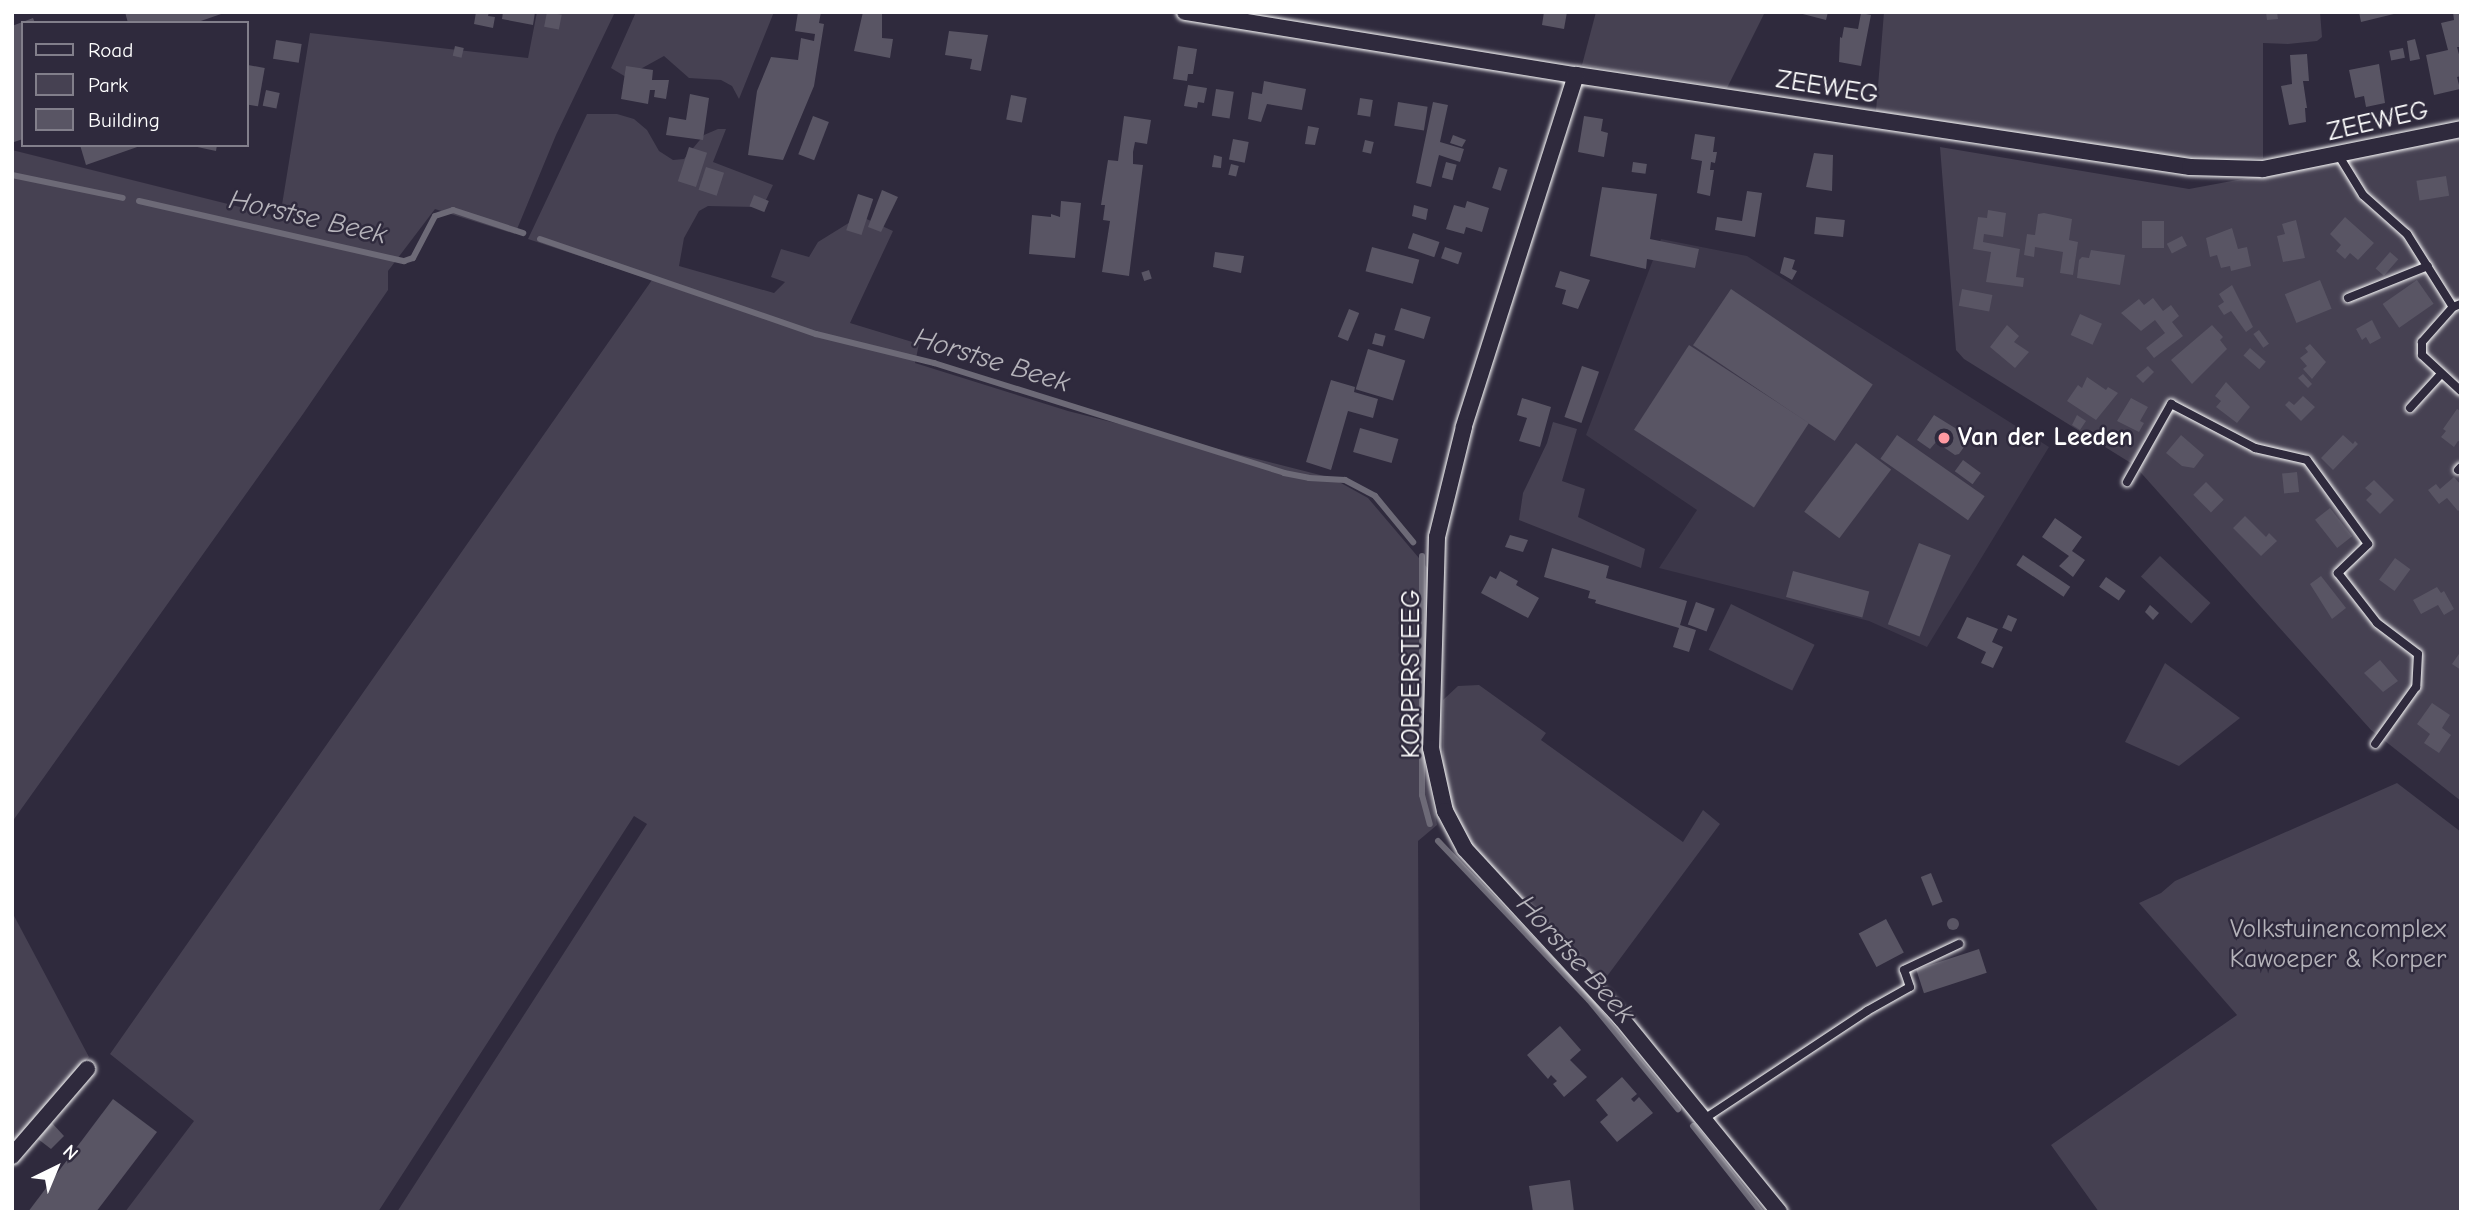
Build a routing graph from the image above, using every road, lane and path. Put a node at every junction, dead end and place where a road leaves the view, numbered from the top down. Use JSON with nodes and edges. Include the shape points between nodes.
{"nodes":[{"id":1,"x":1185,"y":12,"type":"edge"},
{"id":2,"x":1576,"y":75,"type":"junction"},
{"id":3,"x":2461,"y":129,"type":"edge"},
{"id":4,"x":2339,"y":156,"type":"junction"},
{"id":5,"x":2428,"y":267,"type":"junction"},
{"id":6,"x":2348,"y":298,"type":"dead end"},
{"id":7,"x":2457,"y":306,"type":"edge"},
{"id":8,"x":2441,"y":374,"type":"junction"},
{"id":9,"x":2461,"y":391,"type":"edge"},
{"id":10,"x":2410,"y":408,"type":"dead end"},
{"id":11,"x":2127,"y":482,"type":"dead end"},
{"id":12,"x":2375,"y":744,"type":"dead end"},
{"id":13,"x":1959,"y":944,"type":"dead end"},
{"id":14,"x":87,"y":1069,"type":"dead end"},
{"id":15,"x":1704,"y":1119,"type":"junction"},
{"id":16,"x":12,"y":1156,"type":"edge"},
{"id":17,"x":1779,"y":1212,"type":"edge"}],
"edges":[{"from":1,"to":2,"type":"street","name":"ZEEWEG"},
{"from":2,"to":4,"type":"street","name":"ZEEWEG","via":[[2190,167],[2263,169]]},
{"from":2,"to":15,"type":"street","name":"KORPERSTEEG","via":[[1464,427],[1437,537],[1431,748],[1445,811],[1465,849],[1621,1018]]},
{"from":3,"to":4,"type":"street","name":"ZEEWEG"},
{"from":4,"to":5,"type":"lane","via":[[2363,195],[2407,234]]},
{"from":5,"to":6,"type":"lane"},
{"from":5,"to":7,"type":"lane"},
{"from":7,"to":8,"type":"lane","via":[[2422,342],[2422,355]]},
{"from":8,"to":9,"type":"lane"},
{"from":8,"to":10,"type":"lane"},
{"from":11,"to":12,"type":"lane","via":[[2171,404],[2255,448],[2307,460],[2368,544],[2338,573],[2377,623],[2418,654],[2416,687]]},
{"from":13,"to":15,"type":"lane","via":[[1904,970],[1910,987]]},
{"from":14,"to":16,"type":"street"},
{"from":15,"to":17,"type":"street","name":"KORPERSTEEG"}]}
